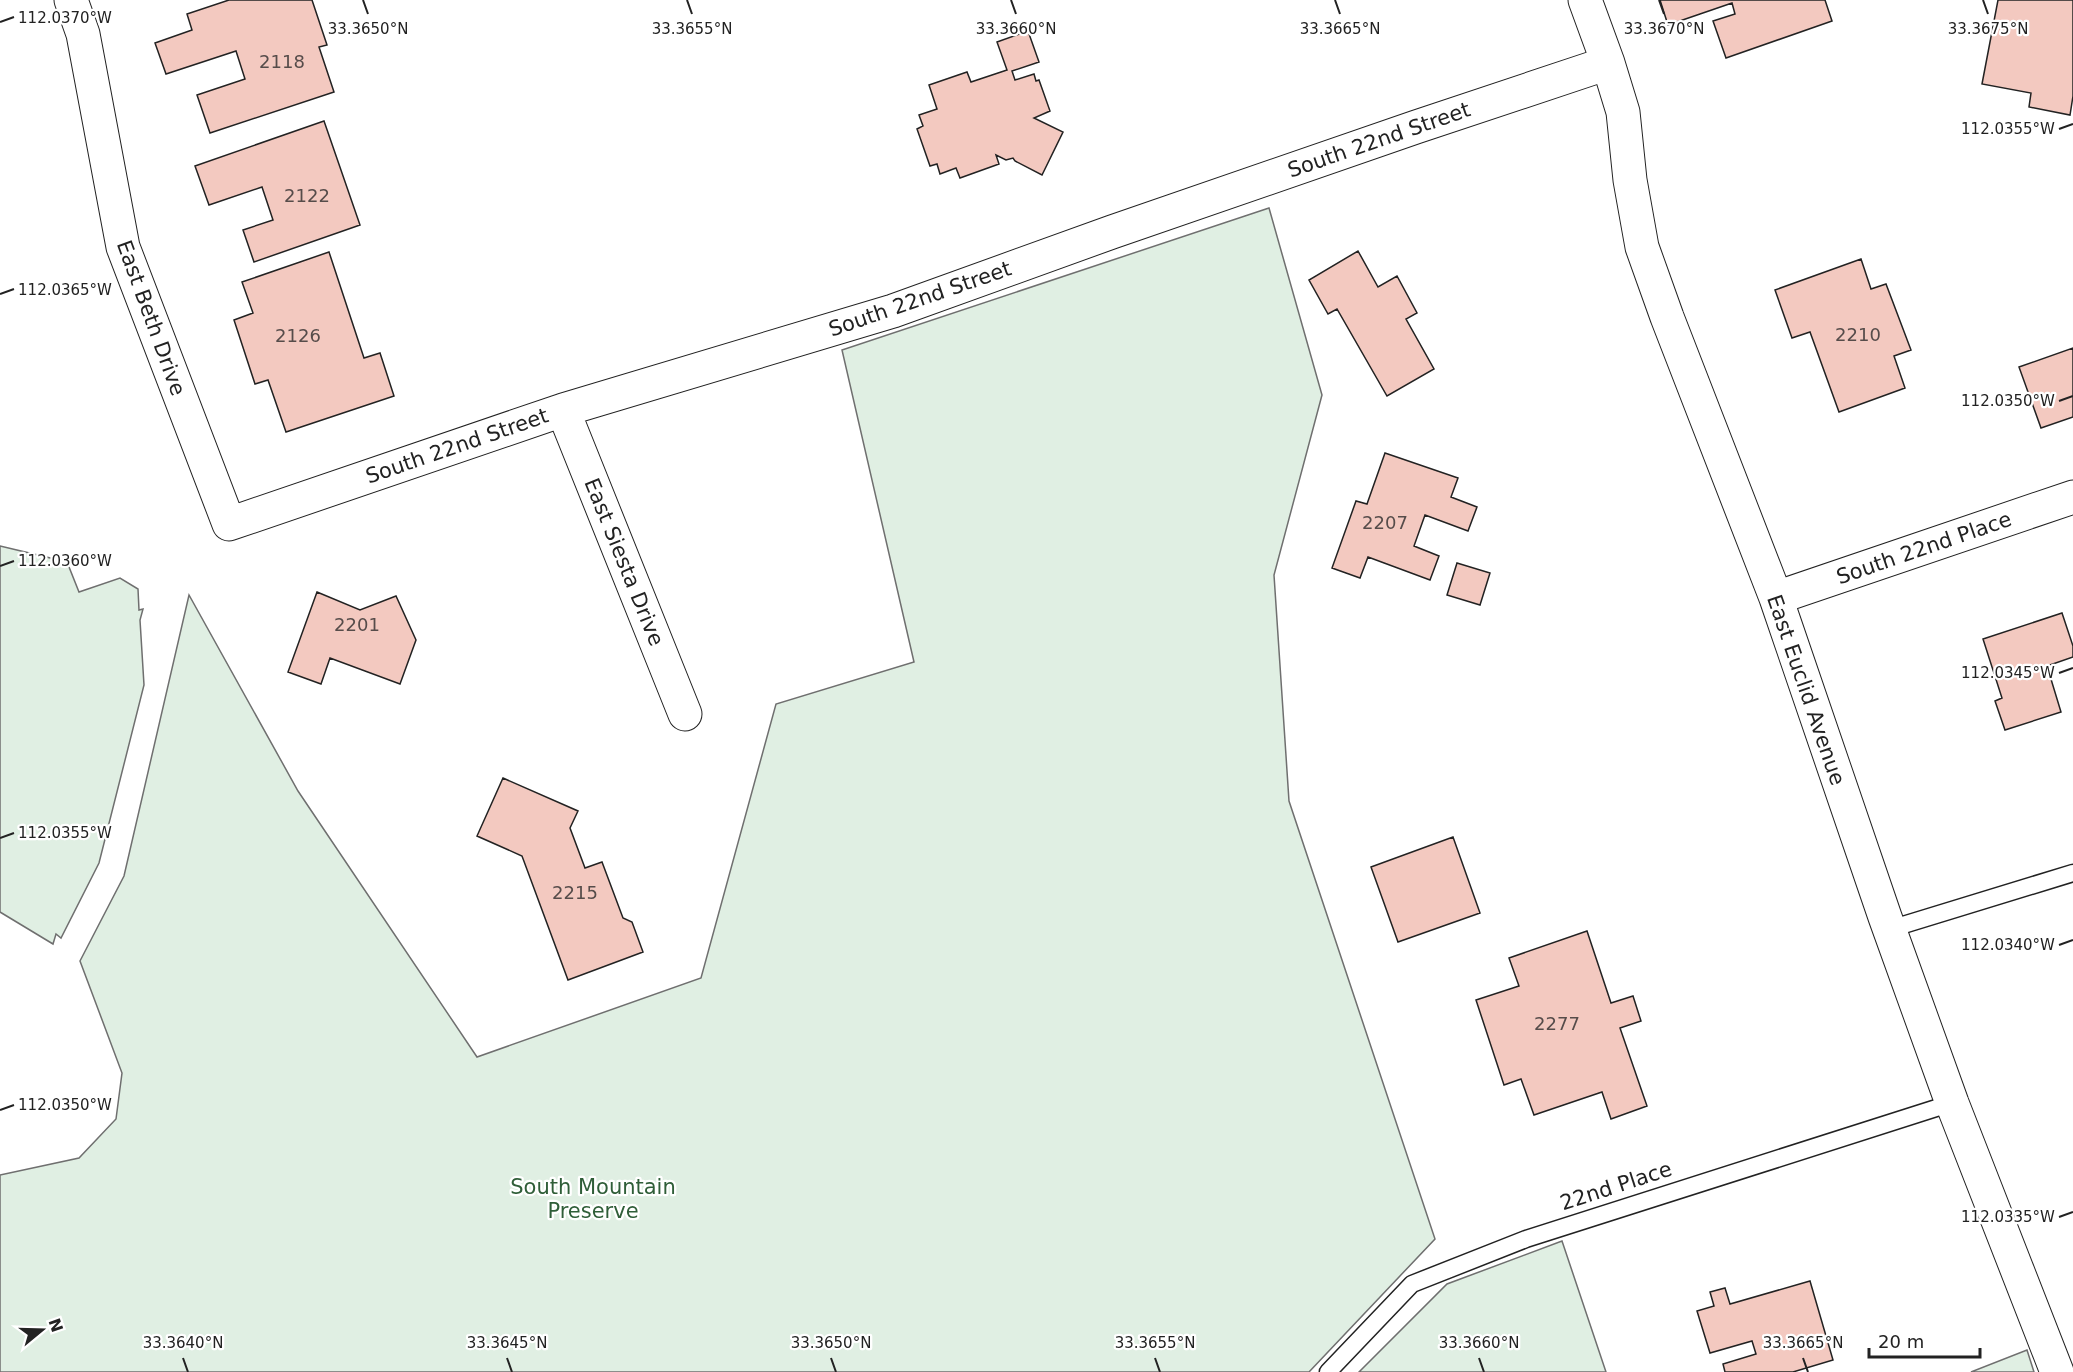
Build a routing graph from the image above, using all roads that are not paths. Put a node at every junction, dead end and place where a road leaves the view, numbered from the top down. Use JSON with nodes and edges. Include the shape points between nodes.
{"nodes":[{"id":1,"x":71,"y":0,"type":"edge"},
{"id":2,"x":1586,"y":0,"type":"edge"},
{"id":3,"x":1608,"y":63,"type":"junction"},
{"id":4,"x":563,"y":410,"type":"junction"},
{"id":5,"x":2073,"y":497,"type":"edge"},
{"id":6,"x":229,"y":524,"type":"joint"},
{"id":7,"x":1776,"y":598,"type":"junction"},
{"id":8,"x":685,"y":714,"type":"dead end"},
{"id":9,"x":2073,"y":873,"type":"edge"},
{"id":10,"x":1890,"y":929,"type":"junction"},
{"id":11,"x":1952,"y":1103,"type":"junction"},
{"id":12,"x":1328,"y":1372,"type":"edge"},
{"id":13,"x":2057,"y":1372,"type":"edge"}],
"edges":[{"from":1,"to":6,"type":"street","name":"East Beth Drive","via":[[83,34],[123,246]]},
{"from":2,"to":3,"type":"street","name":"East Euclid Avenue"},
{"from":3,"to":4,"type":"street","name":"South 22nd Street","via":[[893,311]]},
{"from":3,"to":7,"type":"street","name":"East Euclid Avenue","via":[[1623,112],[1642,247]]},
{"from":4,"to":6,"type":"street","name":"South 22nd Street"},
{"from":4,"to":8,"type":"street","name":"East Siesta Drive"},
{"from":5,"to":7,"type":"street","name":"South 22nd Place"},
{"from":7,"to":10,"type":"street","name":"East Euclid Avenue"},
{"from":9,"to":10,"type":"lane"},
{"from":10,"to":11,"type":"street","name":"East Euclid Avenue"},
{"from":11,"to":12,"type":"lane","name":"22nd Place","via":[[1526,1239],[1412,1284]]},
{"from":11,"to":13,"type":"street","name":"East Euclid Avenue"}]}
